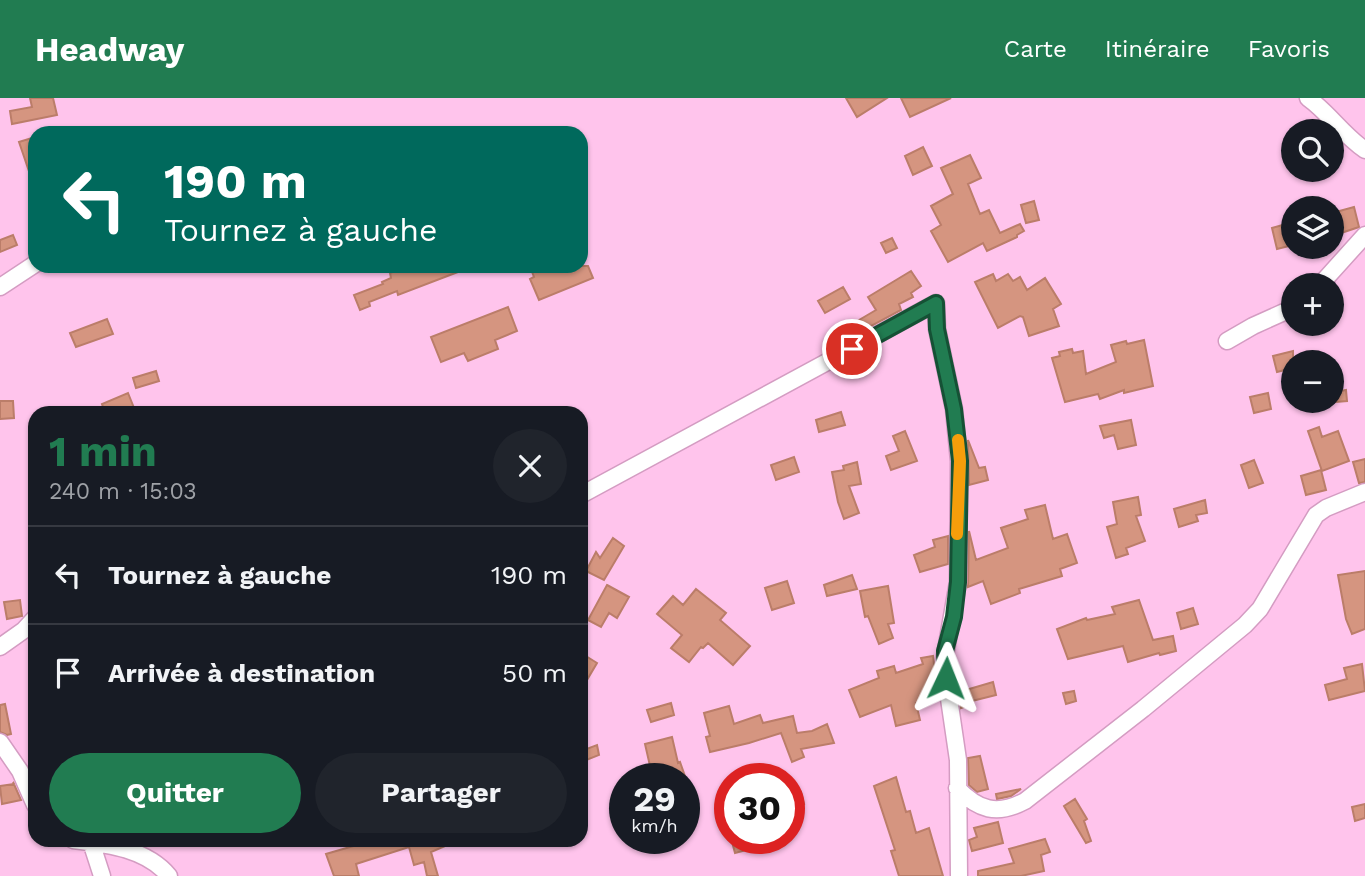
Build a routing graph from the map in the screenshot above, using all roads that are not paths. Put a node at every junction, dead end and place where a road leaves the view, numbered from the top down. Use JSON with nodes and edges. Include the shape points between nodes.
{"nodes":[{"id":1,"x":1308,"y":98,"type":"edge"},
{"id":2,"x":1365,"y":149,"type":"edge"},
{"id":3,"x":1365,"y":235,"type":"edge"},
{"id":4,"x":28,"y":268,"type":"edge"},
{"id":5,"x":1331,"y":273,"type":"edge"},
{"id":6,"x":0,"y":286,"type":"edge"},
{"id":7,"x":1281,"y":313,"type":"edge"},
{"id":8,"x":1227,"y":341,"type":"dead end"},
{"id":9,"x":588,"y":491,"type":"edge"},
{"id":10,"x":1365,"y":492,"type":"edge"},
{"id":11,"x":28,"y":626,"type":"edge"},
{"id":12,"x":0,"y":647,"type":"edge"},
{"id":13,"x":0,"y":742,"type":"edge"},
{"id":14,"x":957,"y":788,"type":"junction"},
{"id":15,"x":28,"y":789,"type":"edge"},
{"id":16,"x":93,"y":847,"type":"edge"},
{"id":17,"x":118,"y":847,"type":"edge"},
{"id":18,"x":102,"y":876,"type":"edge"},
{"id":19,"x":169,"y":876,"type":"edge"},
{"id":20,"x":959,"y":876,"type":"edge"}],
"edges":[{"from":1,"to":2,"type":"street"},
{"from":3,"to":5,"type":"street"},
{"from":4,"to":6,"type":"street"},
{"from":7,"to":8,"type":"street"},
{"from":9,"to":14,"type":"street","via":[[936,303],[960,461],[958,582],[945,651]]},
{"from":10,"to":14,"type":"street","via":[[1316,515],[1245,625],[1025,801],[1005,810],[991,809],[972,802]]},
{"from":11,"to":12,"type":"street"},
{"from":13,"to":15,"type":"street"},
{"from":14,"to":20,"type":"street"},
{"from":16,"to":18,"type":"street"},
{"from":17,"to":19,"type":"street"}]}
